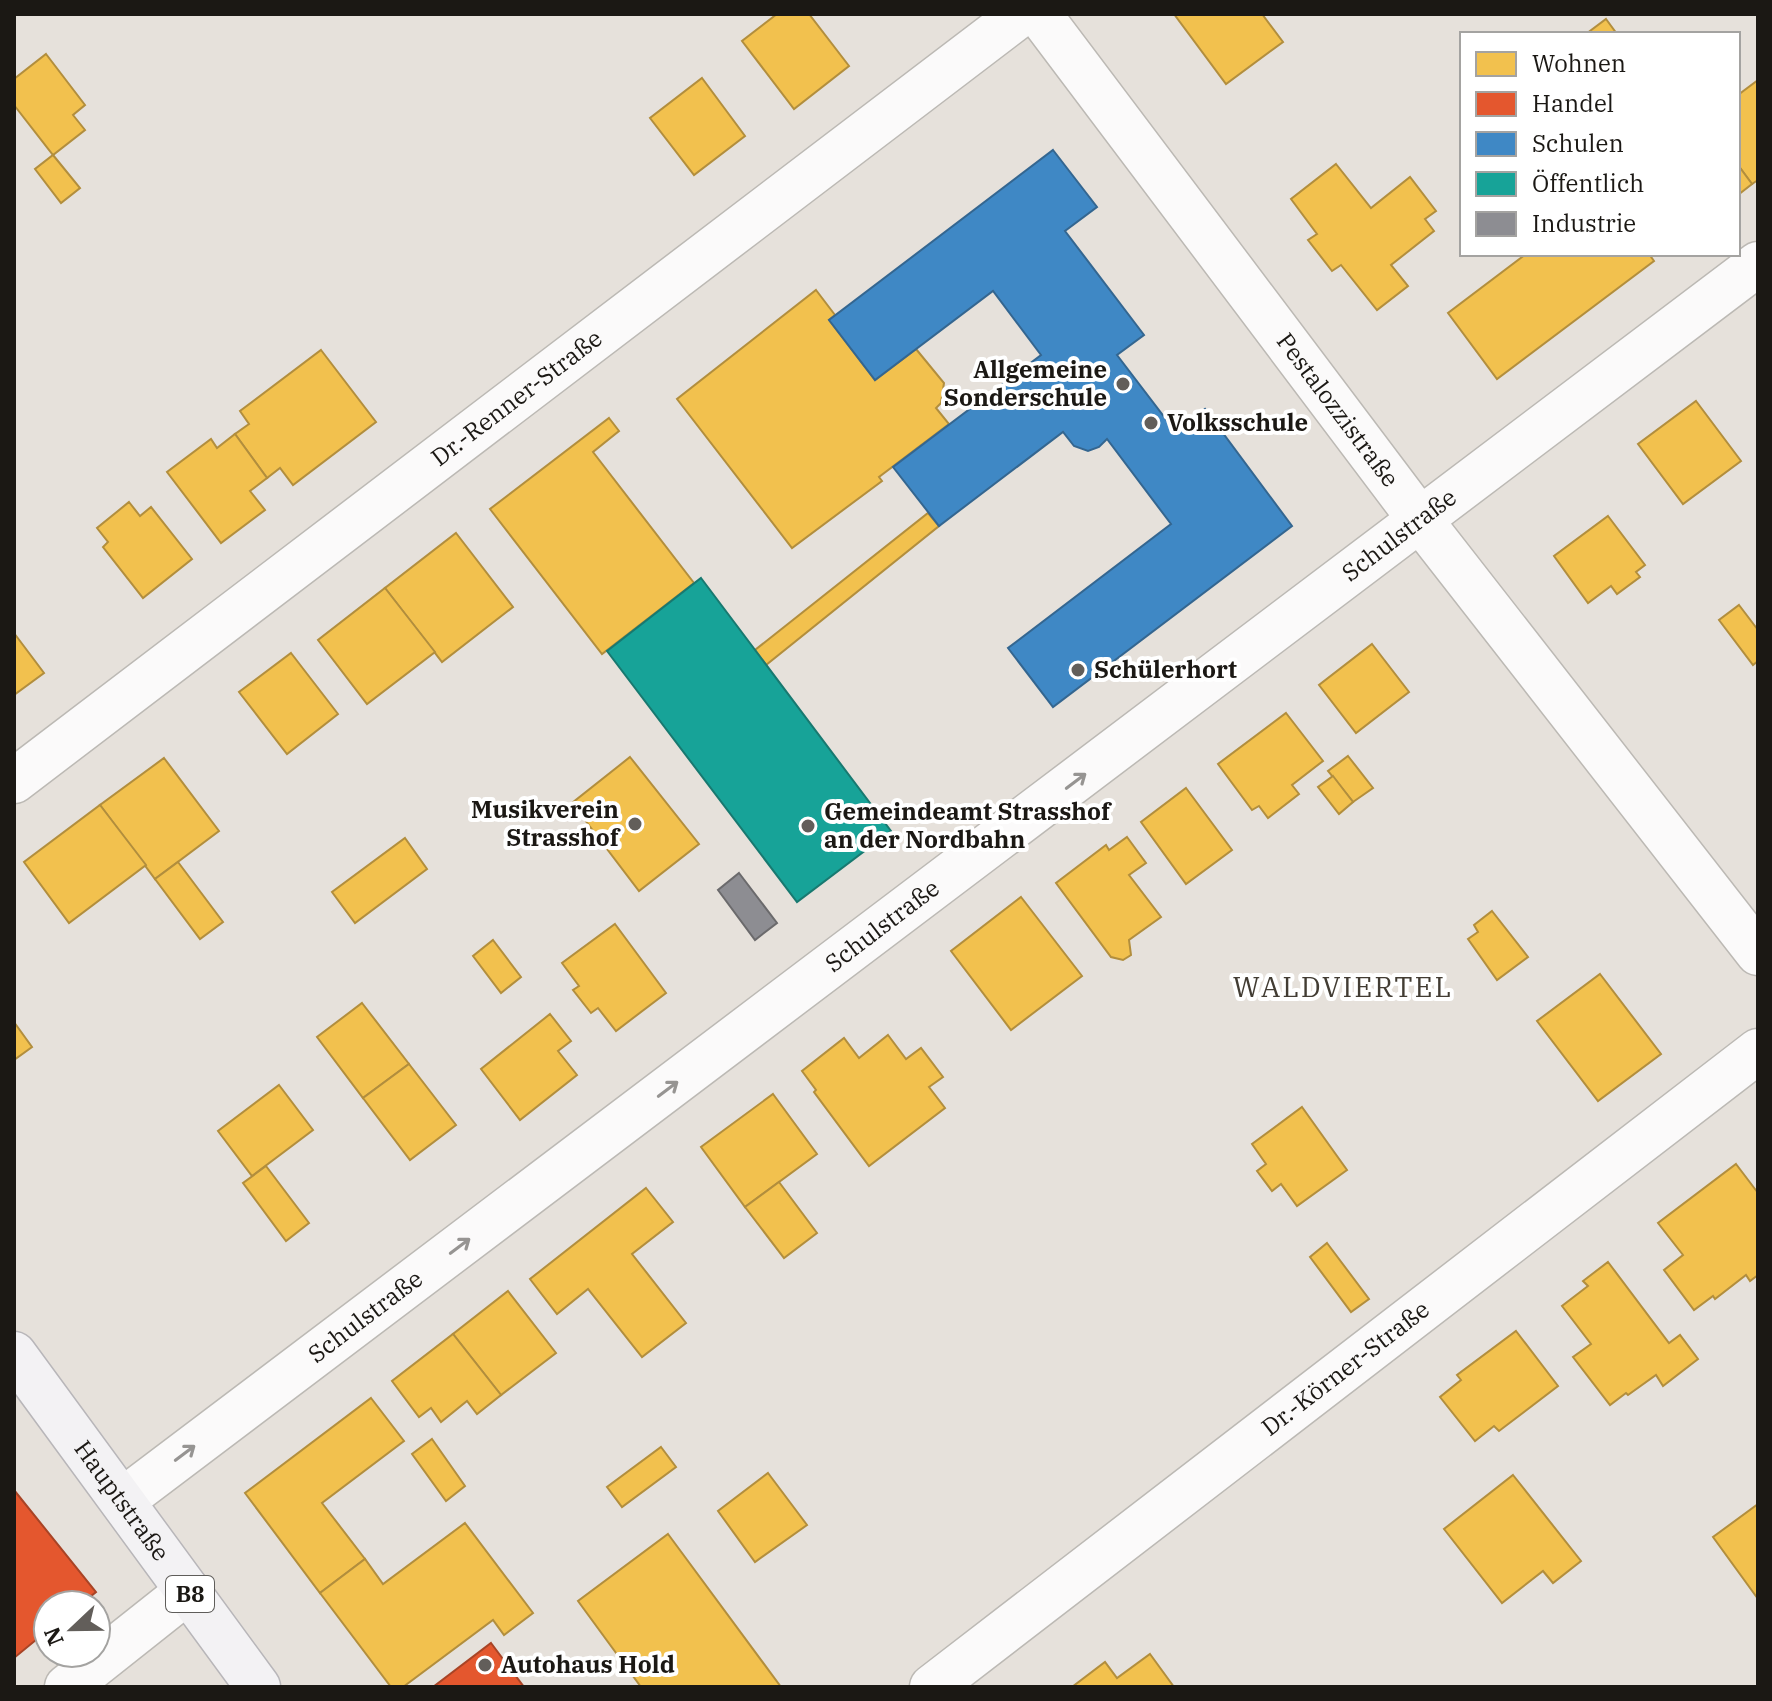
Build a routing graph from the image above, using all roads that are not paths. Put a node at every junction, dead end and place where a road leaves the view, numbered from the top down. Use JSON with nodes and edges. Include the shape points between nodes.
{"nodes":[{"id":1,"x":1021,"y":14,"type":"edge"},
{"id":2,"x":1039,"y":14,"type":"edge"},
{"id":3,"x":1758,"y":264,"type":"edge"},
{"id":4,"x":1421,"y":521,"type":"junction"},
{"id":5,"x":14,"y":781,"type":"edge"},
{"id":6,"x":1758,"y":953,"type":"edge"},
{"id":7,"x":1758,"y":1051,"type":"edge"},
{"id":8,"x":14,"y":1354,"type":"edge"},
{"id":9,"x":123,"y":1500,"type":"junction"},
{"id":10,"x":188,"y":1591,"type":"junction"},
{"id":11,"x":67,"y":1687,"type":"edge"},
{"id":12,"x":258,"y":1687,"type":"edge"},
{"id":13,"x":932,"y":1687,"type":"edge"}],
"edges":[{"from":1,"to":5,"type":"street","name":"Dr.-Renner-Straße"},
{"from":2,"to":4,"type":"street","name":"Pestalozzistraße"},
{"from":3,"to":4,"type":"street","name":"Schulstraße"},
{"from":4,"to":6,"type":"street","name":"Pestalozzistraße"},
{"from":9,"to":4,"type":"street","name":"Schulstraße","one_way":true},
{"from":7,"to":13,"type":"street","name":"Dr.-Körner-Straße"},
{"from":8,"to":9,"type":"main road","name":"Hauptstraße","number":"B8"},
{"from":9,"to":10,"type":"main road","name":"Hauptstraße","number":"B8"},
{"from":10,"to":11,"type":"street"},
{"from":10,"to":12,"type":"main road","name":"Hauptstraße","number":"B8"}]}
